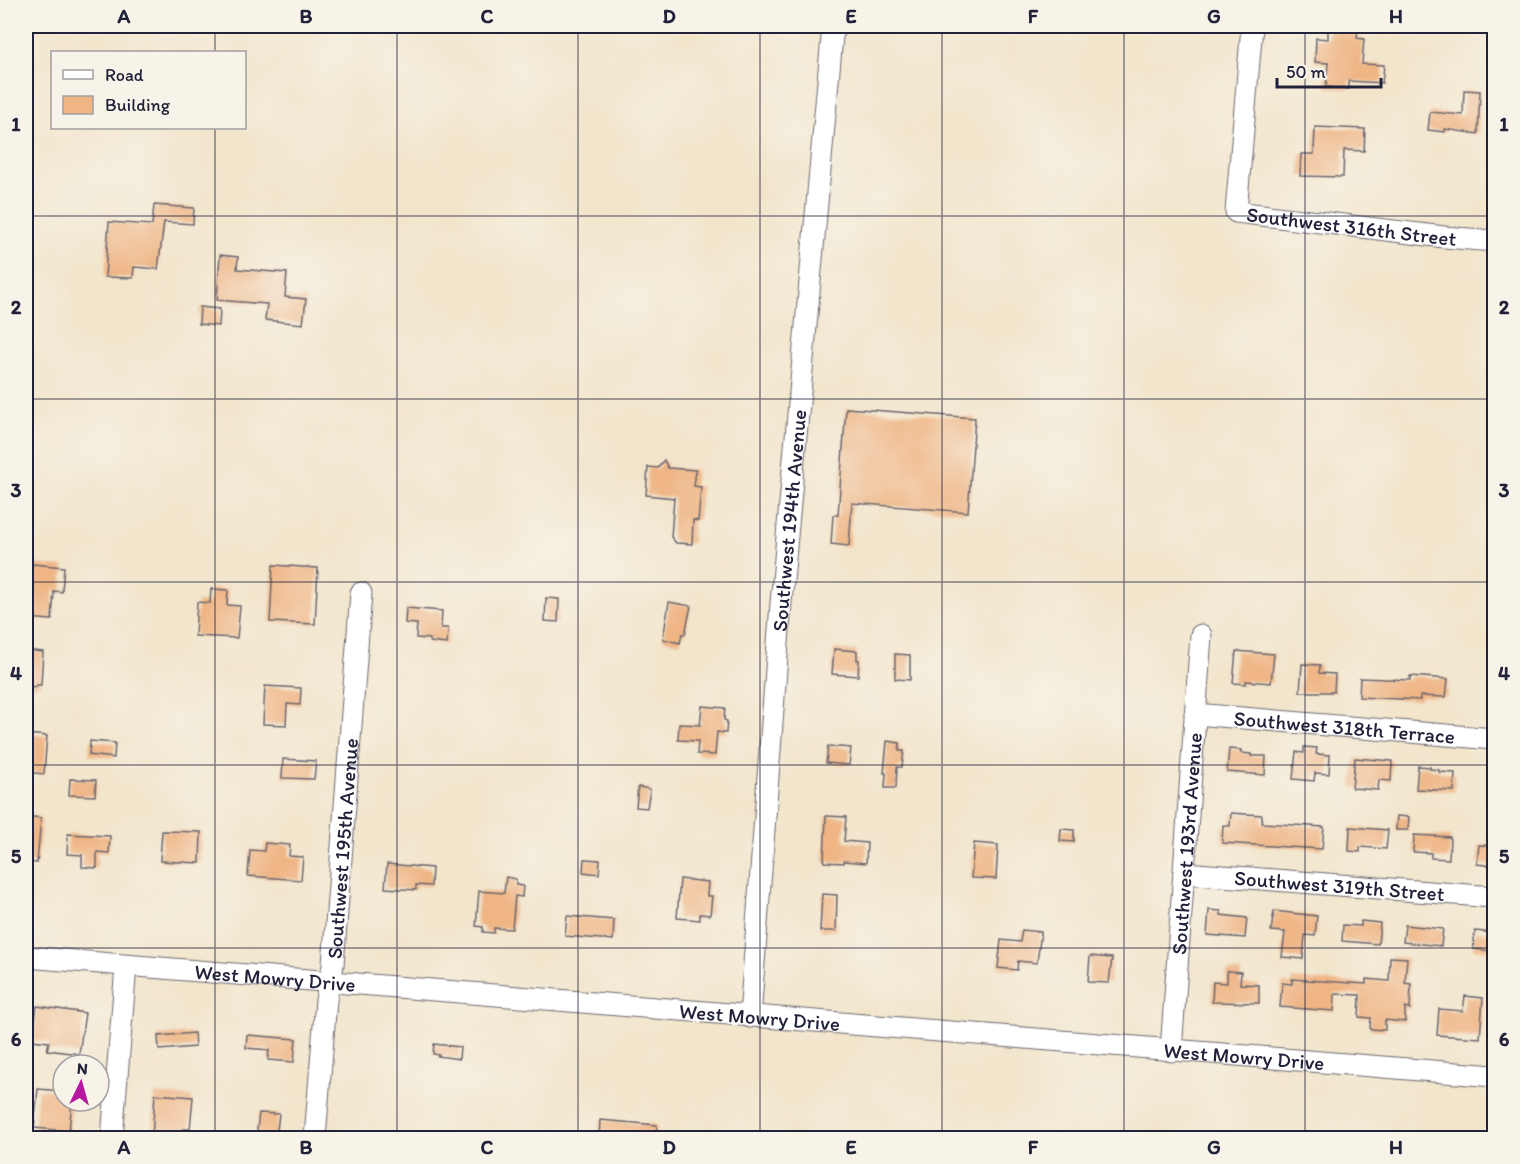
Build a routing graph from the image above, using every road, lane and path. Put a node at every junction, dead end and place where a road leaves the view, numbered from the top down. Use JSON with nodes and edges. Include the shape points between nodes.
{"nodes":[{"id":1,"x":833,"y":26,"type":"edge"},
{"id":2,"x":1252,"y":26,"type":"edge"},
{"id":3,"x":1494,"y":241,"type":"edge"},
{"id":4,"x":361,"y":592,"type":"dead end"},
{"id":5,"x":1201,"y":635,"type":"dead end"},
{"id":6,"x":1195,"y":714,"type":"junction"},
{"id":7,"x":1494,"y":739,"type":"edge"},
{"id":8,"x":1184,"y":873,"type":"junction"},
{"id":9,"x":1494,"y":897,"type":"edge"},
{"id":10,"x":26,"y":957,"type":"edge"},
{"id":11,"x":126,"y":966,"type":"junction"},
{"id":12,"x":330,"y":982,"type":"junction"},
{"id":13,"x":750,"y":1017,"type":"junction"},
{"id":14,"x":1171,"y":1051,"type":"junction"},
{"id":15,"x":1494,"y":1076,"type":"edge"},
{"id":16,"x":112,"y":1138,"type":"edge"},
{"id":17,"x":315,"y":1138,"type":"edge"}],
"edges":[{"from":1,"to":13,"type":"street","name":"Southwest 194th Avenue","via":[[781,603]]},
{"from":2,"to":3,"type":"street","name":"Southwest 316th Street","via":[[1236,212]]},
{"from":4,"to":12,"type":"street","name":"Southwest 195th Avenue"},
{"from":5,"to":6,"type":"street","name":"Southwest 193rd Avenue"},
{"from":6,"to":7,"type":"street","name":"Southwest 318th Terrace"},
{"from":6,"to":8,"type":"street","name":"Southwest 193rd Avenue"},
{"from":8,"to":9,"type":"street","name":"Southwest 319th Street"},
{"from":8,"to":14,"type":"street","name":"Southwest 193rd Avenue"},
{"from":10,"to":11,"type":"street","name":"West Mowry Drive"},
{"from":11,"to":12,"type":"street","name":"West Mowry Drive"},
{"from":11,"to":16,"type":"street"},
{"from":12,"to":13,"type":"street","name":"West Mowry Drive"},
{"from":12,"to":17,"type":"street","name":"Southwest 195th Avenue"},
{"from":13,"to":14,"type":"street","name":"West Mowry Drive"},
{"from":14,"to":15,"type":"street","name":"West Mowry Drive"}]}
